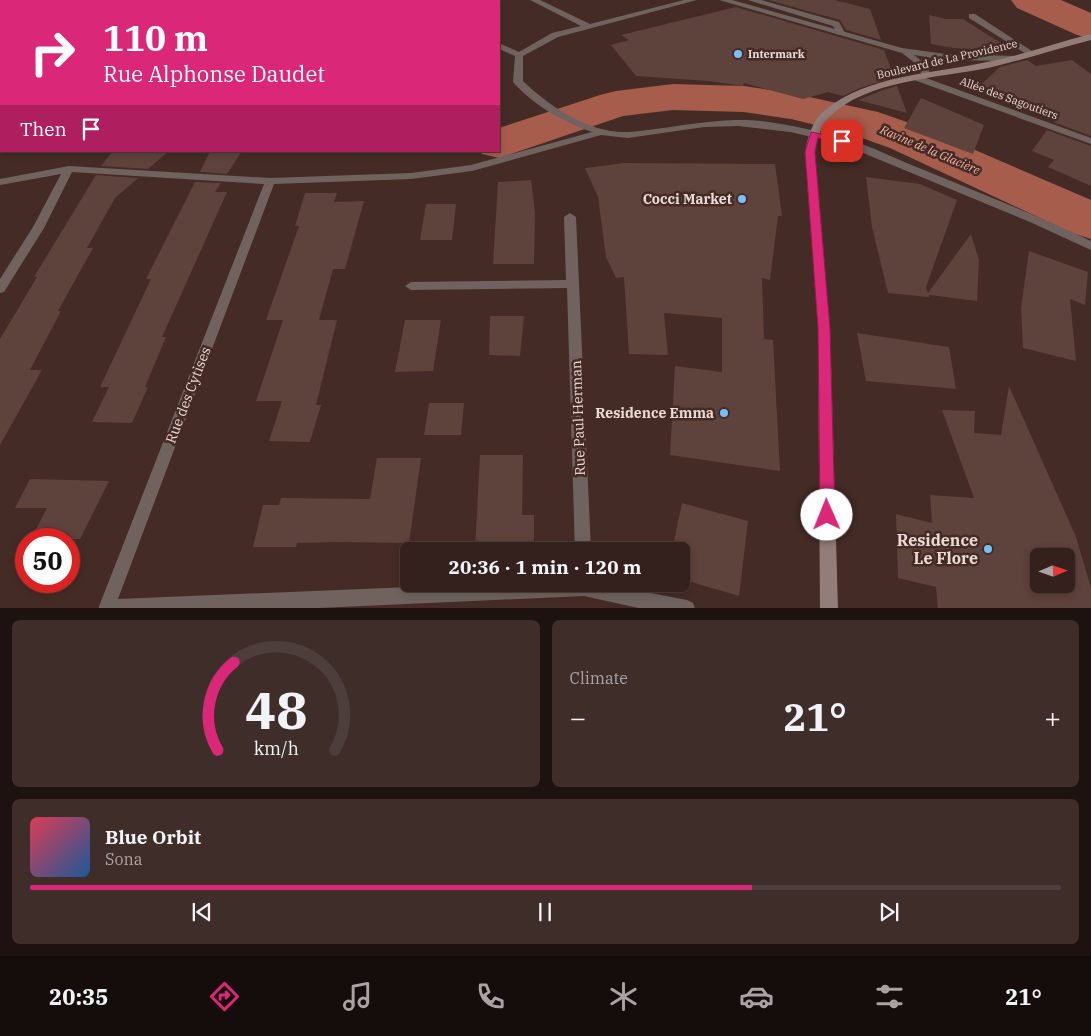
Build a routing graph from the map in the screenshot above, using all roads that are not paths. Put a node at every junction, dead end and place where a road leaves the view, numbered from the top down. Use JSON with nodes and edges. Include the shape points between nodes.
{"nodes":[{"id":1,"x":534,"y":0,"type":"edge"},
{"id":2,"x":692,"y":0,"type":"edge"},
{"id":3,"x":723,"y":0,"type":"edge"},
{"id":4,"x":752,"y":0,"type":"edge"},
{"id":5,"x":972,"y":16,"type":"dead end"},
{"id":6,"x":590,"y":27,"type":"junction"},
{"id":7,"x":841,"y":34,"type":"junction"},
{"id":8,"x":1091,"y":37,"type":"edge"},
{"id":9,"x":500,"y":46,"type":"edge"},
{"id":10,"x":902,"y":50,"type":"junction"},
{"id":11,"x":1031,"y":53,"type":"junction"},
{"id":12,"x":518,"y":55,"type":"junction"},
{"id":13,"x":1012,"y":58,"type":"junction"},
{"id":14,"x":921,"y":77,"type":"junction"},
{"id":15,"x":817,"y":129,"type":"junction"},
{"id":16,"x":601,"y":132,"type":"junction"},
{"id":17,"x":1091,"y":141,"type":"edge"},
{"id":18,"x":69,"y":169,"type":"junction"},
{"id":19,"x":0,"y":182,"type":"edge"},
{"id":20,"x":270,"y":182,"type":"junction"},
{"id":21,"x":570,"y":217,"type":"dead end"},
{"id":22,"x":1091,"y":246,"type":"edge"},
{"id":23,"x":572,"y":284,"type":"junction"},
{"id":24,"x":412,"y":286,"type":"dead end"},
{"id":25,"x":0,"y":289,"type":"edge"},
{"id":26,"x":583,"y":542,"type":"edge"},
{"id":27,"x":454,"y":592,"type":"edge"},
{"id":28,"x":612,"y":592,"type":"edge"},
{"id":29,"x":106,"y":608,"type":"edge"},
{"id":30,"x":687,"y":608,"type":"edge"},
{"id":31,"x":829,"y":608,"type":"edge"}],
"edges":[{"from":1,"to":6,"type":"street"},
{"from":2,"to":6,"type":"street"},
{"from":3,"to":7,"type":"street"},
{"from":4,"to":7,"type":"street","via":[[827,20],[836,24]]},
{"from":5,"to":11,"type":"street"},
{"from":6,"to":12,"type":"street","via":[[555,34]]},
{"from":7,"to":10,"type":"street"},
{"from":8,"to":11,"type":"main road","name":"Boulevard de La Providence"},
{"from":9,"to":12,"type":"street"},
{"from":10,"to":13,"type":"street","via":[[945,57]]},
{"from":10,"to":14,"type":"street","via":[[924,66]]},
{"from":11,"to":13,"type":"main road","name":"Boulevard de La Providence"},
{"from":12,"to":16,"type":"street","via":[[518,82],[529,93],[583,126]]},
{"from":13,"to":14,"type":"main road","name":"Boulevard de La Providence"},
{"from":14,"to":15,"type":"main road","name":"Boulevard de La Providence","via":[[866,91],[840,102],[825,114]]},
{"from":14,"to":17,"type":"street","name":"Allée des Sagoutiers"},
{"from":15,"to":16,"type":"street","via":[[738,123],[704,124],[628,135]]},
{"from":15,"to":22,"type":"street"},
{"from":15,"to":31,"type":"main road","via":[[810,152],[824,328]]},
{"from":16,"to":20,"type":"street","via":[[472,168],[411,176]]},
{"from":18,"to":19,"type":"street"},
{"from":18,"to":20,"type":"street"},
{"from":18,"to":25,"type":"street","via":[[38,228]]},
{"from":20,"to":29,"type":"street","name":"Rue des Cytises"},
{"from":21,"to":23,"type":"street","name":"Rue Paul Herman"},
{"from":23,"to":24,"type":"street"},
{"from":23,"to":26,"type":"street","name":"Rue Paul Herman"},
{"from":27,"to":29,"type":"street"},
{"from":28,"to":30,"type":"street"}]}
